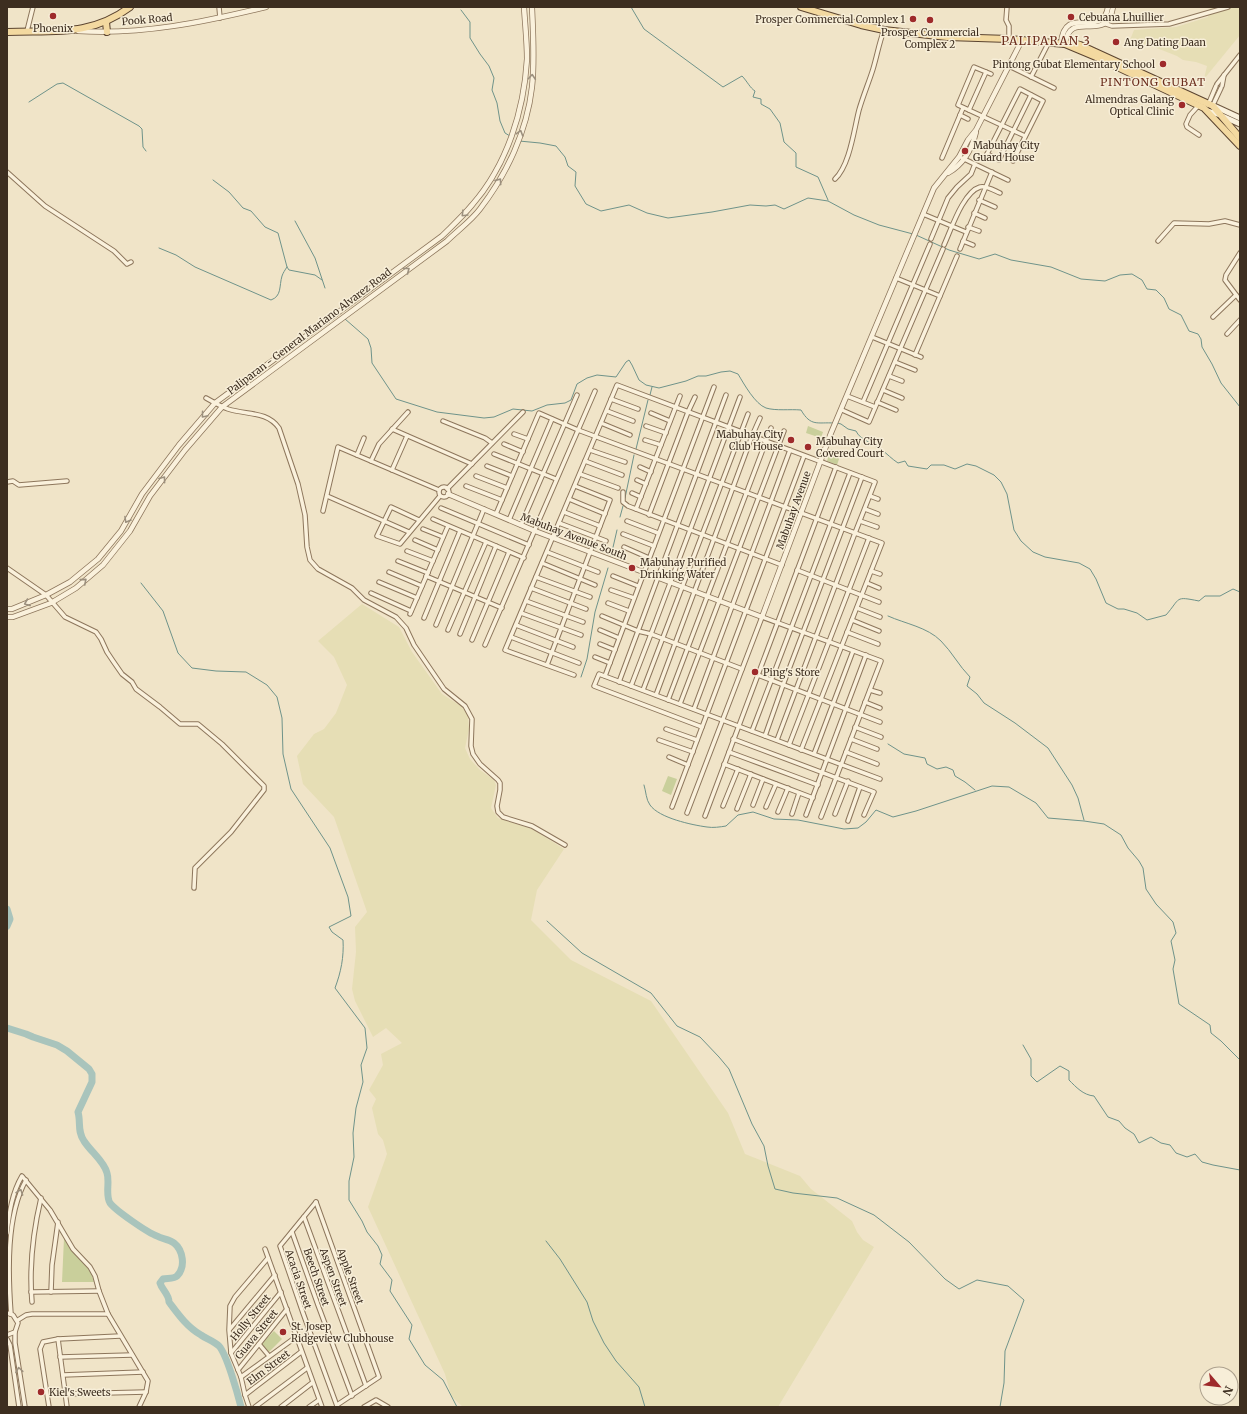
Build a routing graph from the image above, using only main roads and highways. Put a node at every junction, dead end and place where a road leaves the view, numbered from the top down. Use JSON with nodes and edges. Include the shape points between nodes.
{"nodes":[{"id":1,"x":130,"y":7,"type":"edge"},
{"id":2,"x":801,"y":7,"type":"edge"},
{"id":3,"x":106,"y":22,"type":"junction"},
{"id":4,"x":7,"y":32,"type":"edge"},
{"id":5,"x":107,"y":32,"type":"road end"},
{"id":6,"x":1063,"y":44,"type":"junction"},
{"id":7,"x":1211,"y":105,"type":"junction"},
{"id":8,"x":1208,"y":111,"type":"junction"},
{"id":9,"x":1220,"y":114,"type":"junction"},
{"id":10,"x":1240,"y":118,"type":"edge"},
{"id":11,"x":1240,"y":124,"type":"edge"},
{"id":12,"x":1240,"y":138,"type":"edge"},
{"id":13,"x":1240,"y":146,"type":"edge"}],
"edges":[{"from":1,"to":3,"type":"main road"},
{"from":2,"to":6,"type":"main road","via":[[884,30]]},
{"from":3,"to":4,"type":"main road","via":[[76,30]]},
{"from":3,"to":5,"type":"main road"},
{"from":6,"to":7,"type":"main road","via":[[1080,45]]},
{"from":6,"to":8,"type":"main road","via":[[1096,57]]},
{"from":7,"to":9,"type":"main road"},
{"from":7,"to":10,"type":"main road"},
{"from":8,"to":9,"type":"main road"},
{"from":8,"to":13,"type":"main road"},
{"from":9,"to":11,"type":"main road"},
{"from":9,"to":12,"type":"main road"}]}
